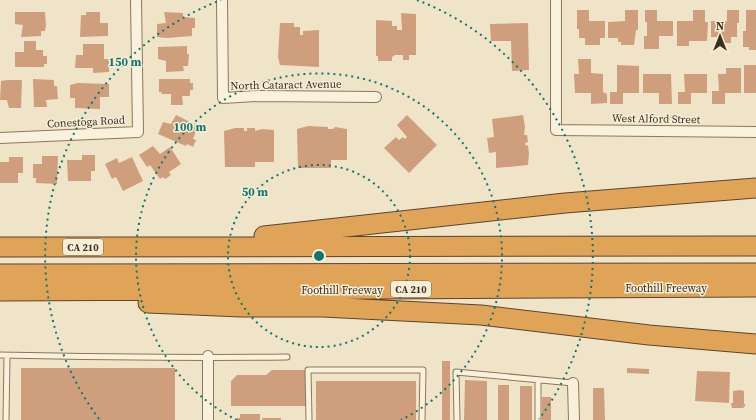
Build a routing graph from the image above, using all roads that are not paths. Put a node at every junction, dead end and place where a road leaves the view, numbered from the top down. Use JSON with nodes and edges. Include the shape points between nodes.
{"nodes":[{"id":1,"x":136,"y":0,"type":"edge"},
{"id":2,"x":222,"y":0,"type":"edge"},
{"id":3,"x":556,"y":0,"type":"edge"},
{"id":4,"x":376,"y":97,"type":"dead end"},
{"id":5,"x":756,"y":132,"type":"edge"},
{"id":6,"x":0,"y":138,"type":"edge"},
{"id":7,"x":756,"y":188,"type":"edge"},
{"id":8,"x":756,"y":246,"type":"edge"},
{"id":9,"x":0,"y":247,"type":"edge"},
{"id":10,"x":166,"y":247,"type":"junction"},
{"id":11,"x":0,"y":263,"type":"edge"},
{"id":12,"x":756,"y":263,"type":"edge"},
{"id":13,"x":756,"y":272,"type":"edge"},
{"id":14,"x":0,"y":274,"type":"edge"},
{"id":15,"x":756,"y":287,"type":"edge"},
{"id":16,"x":0,"y":291,"type":"edge"},
{"id":17,"x":84,"y":292,"type":"junction"},
{"id":18,"x":756,"y":344,"type":"edge"},
{"id":19,"x":0,"y":355,"type":"edge"},
{"id":20,"x":6,"y":356,"type":"junction"},
{"id":21,"x":208,"y":356,"type":"junction"},
{"id":22,"x":287,"y":356,"type":"dead end"},
{"id":23,"x":538,"y":380,"type":"junction"},
{"id":24,"x":573,"y":384,"type":"joint"},
{"id":25,"x":6,"y":420,"type":"edge"},
{"id":26,"x":208,"y":420,"type":"edge"},
{"id":27,"x":309,"y":420,"type":"edge"},
{"id":28,"x":422,"y":420,"type":"edge"},
{"id":29,"x":456,"y":420,"type":"edge"},
{"id":30,"x":538,"y":420,"type":"edge"},
{"id":31,"x":574,"y":420,"type":"edge"}],
"edges":[{"from":1,"to":6,"type":"street","name":"Conestoga Road","via":[[138,132]]},
{"from":2,"to":4,"type":"street","name":"North Cataract Avenue","via":[[223,98]]},
{"from":3,"to":5,"type":"street","name":"West Alford Street","via":[[556,130]]},
{"from":7,"to":10,"type":"highway","via":[[565,203]]},
{"from":8,"to":10,"type":"highway","number":"CA 210"},
{"from":9,"to":10,"type":"highway","number":"CA 210"},
{"from":11,"to":12,"type":"highway"},
{"from":13,"to":14,"type":"highway"},
{"from":15,"to":17,"type":"highway","name":"Foothill Freeway","number":"CA 210"},
{"from":16,"to":17,"type":"highway","name":"Foothill Freeway","number":"CA 210"},
{"from":17,"to":18,"type":"highway","via":[[146,303],[241,307],[322,306],[481,315],[649,335]]},
{"from":19,"to":20,"type":"lane"},
{"from":20,"to":21,"type":"lane"},
{"from":20,"to":25,"type":"lane"},
{"from":21,"to":22,"type":"lane"},
{"from":21,"to":26,"type":"street"},
{"from":23,"to":24,"type":"lane"},
{"from":23,"to":29,"type":"lane","via":[[456,372]]},
{"from":23,"to":30,"type":"lane"},
{"from":24,"to":31,"type":"street"},
{"from":27,"to":28,"type":"lane","via":[[308,370],[423,370]]}]}
